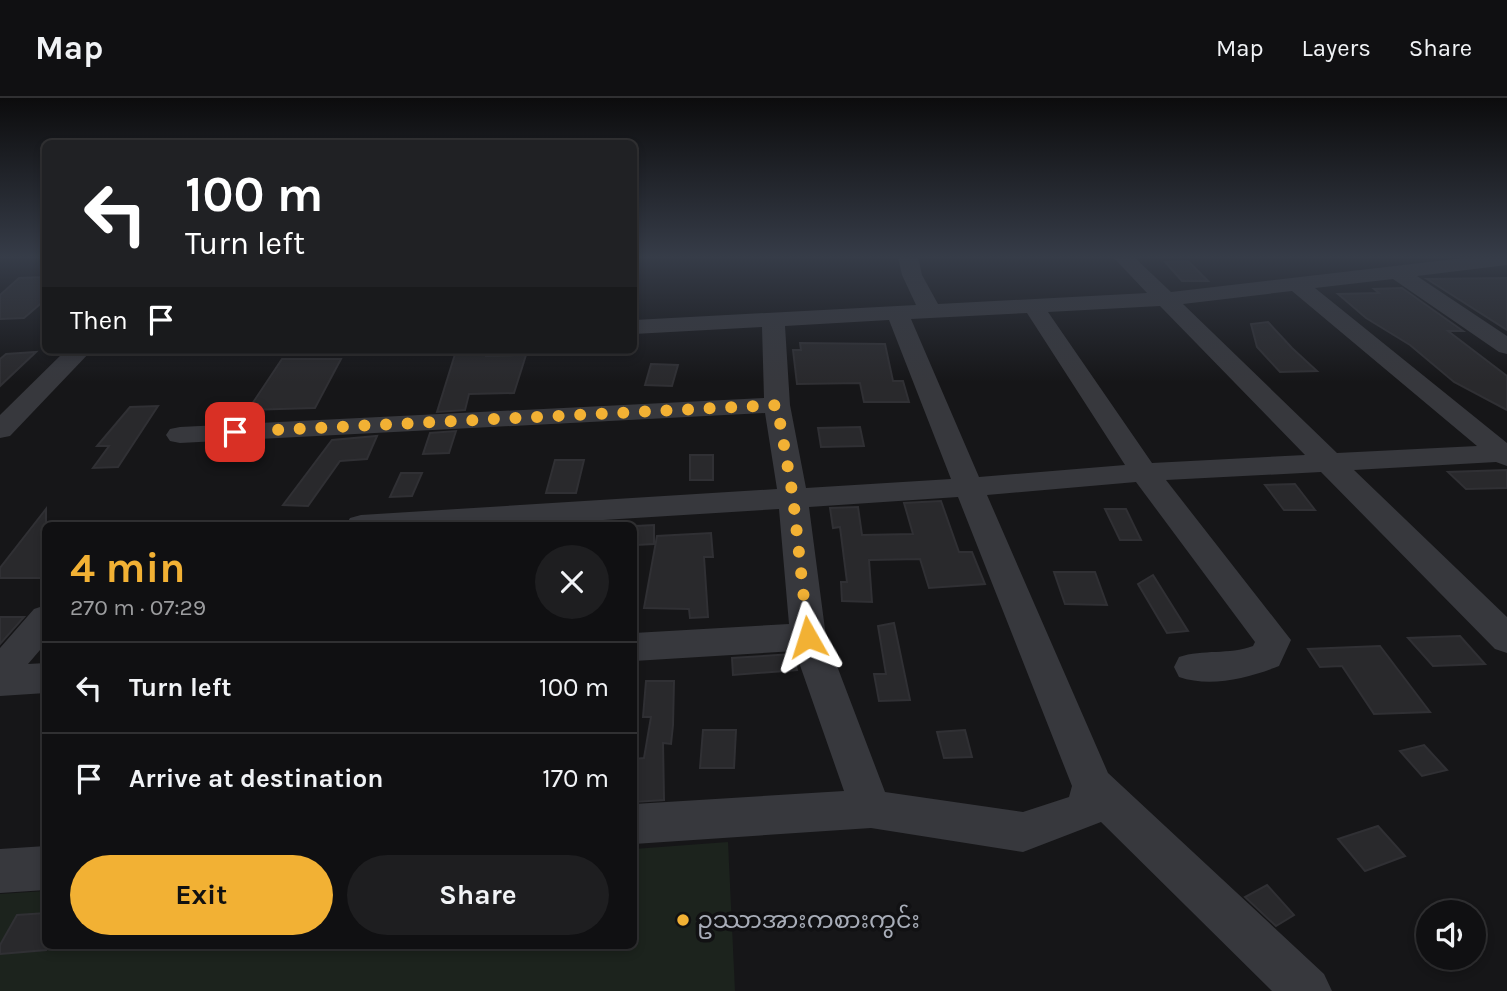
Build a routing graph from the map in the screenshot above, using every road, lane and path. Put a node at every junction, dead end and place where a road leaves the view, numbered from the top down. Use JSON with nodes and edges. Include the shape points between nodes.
{"nodes":[{"id":1,"x":913,"y":299,"type":"edge"},
{"id":2,"x":1167,"y":299,"type":"joint"},
{"id":3,"x":1315,"y":299,"type":"edge"},
{"id":4,"x":1436,"y":299,"type":"edge"},
{"id":5,"x":1033,"y":306,"type":"junction"},
{"id":6,"x":914,"y":312,"type":"junction"},
{"id":7,"x":773,"y":320,"type":"junction"},
{"id":8,"x":637,"y":327,"type":"edge"},
{"id":9,"x":1507,"y":347,"type":"edge"},
{"id":10,"x":74,"y":354,"type":"edge"},
{"id":11,"x":777,"y":405,"type":"junction"},
{"id":12,"x":10,"y":409,"type":"edge"},
{"id":13,"x":0,"y":430,"type":"edge"},
{"id":14,"x":180,"y":435,"type":"dead end"},
{"id":15,"x":1506,"y":455,"type":"edge"},
{"id":16,"x":1328,"y":461,"type":"junction"},
{"id":17,"x":1144,"y":472,"type":"junction"},
{"id":18,"x":969,"y":487,"type":"junction"},
{"id":19,"x":793,"y":497,"type":"junction"},
{"id":20,"x":407,"y":522,"type":"edge"},
{"id":21,"x":42,"y":623,"type":"edge"},
{"id":22,"x":808,"y":637,"type":"junction"},
{"id":23,"x":1507,"y":639,"type":"edge"},
{"id":24,"x":637,"y":647,"type":"edge"},
{"id":25,"x":1192,"y":667,"type":"dead end"},
{"id":26,"x":0,"y":673,"type":"edge"},
{"id":27,"x":42,"y":678,"type":"edge"},
{"id":28,"x":0,"y":681,"type":"edge"},
{"id":29,"x":1093,"y":786,"type":"junction"},
{"id":30,"x":871,"y":809,"type":"junction"},
{"id":31,"x":637,"y":824,"type":"edge"},
{"id":32,"x":42,"y":868,"type":"edge"},
{"id":33,"x":0,"y":871,"type":"edge"},
{"id":34,"x":1307,"y":991,"type":"edge"}],
"edges":[{"from":1,"to":6,"type":"street"},
{"from":2,"to":5,"type":"street"},
{"from":2,"to":16,"type":"street"},
{"from":3,"to":15,"type":"street"},
{"from":4,"to":9,"type":"street"},
{"from":5,"to":6,"type":"street"},
{"from":5,"to":17,"type":"street"},
{"from":6,"to":7,"type":"street"},
{"from":6,"to":18,"type":"street"},
{"from":7,"to":8,"type":"street"},
{"from":7,"to":11,"type":"street"},
{"from":10,"to":12,"type":"street"},
{"from":11,"to":14,"type":"street"},
{"from":11,"to":19,"type":"street"},
{"from":12,"to":13,"type":"street"},
{"from":15,"to":16,"type":"street"},
{"from":16,"to":17,"type":"street"},
{"from":16,"to":23,"type":"street"},
{"from":17,"to":18,"type":"street"},
{"from":17,"to":25,"type":"street","via":[[1273,640],[1266,656],[1245,664]]},
{"from":18,"to":19,"type":"street"},
{"from":18,"to":29,"type":"street"},
{"from":19,"to":20,"type":"street"},
{"from":19,"to":22,"type":"street"},
{"from":21,"to":26,"type":"street"},
{"from":22,"to":24,"type":"street"},
{"from":22,"to":30,"type":"street"},
{"from":27,"to":28,"type":"street"},
{"from":29,"to":30,"type":"street","via":[[1085,811],[1023,832]]},
{"from":29,"to":34,"type":"street"},
{"from":30,"to":31,"type":"street"},
{"from":32,"to":33,"type":"street"}]}
